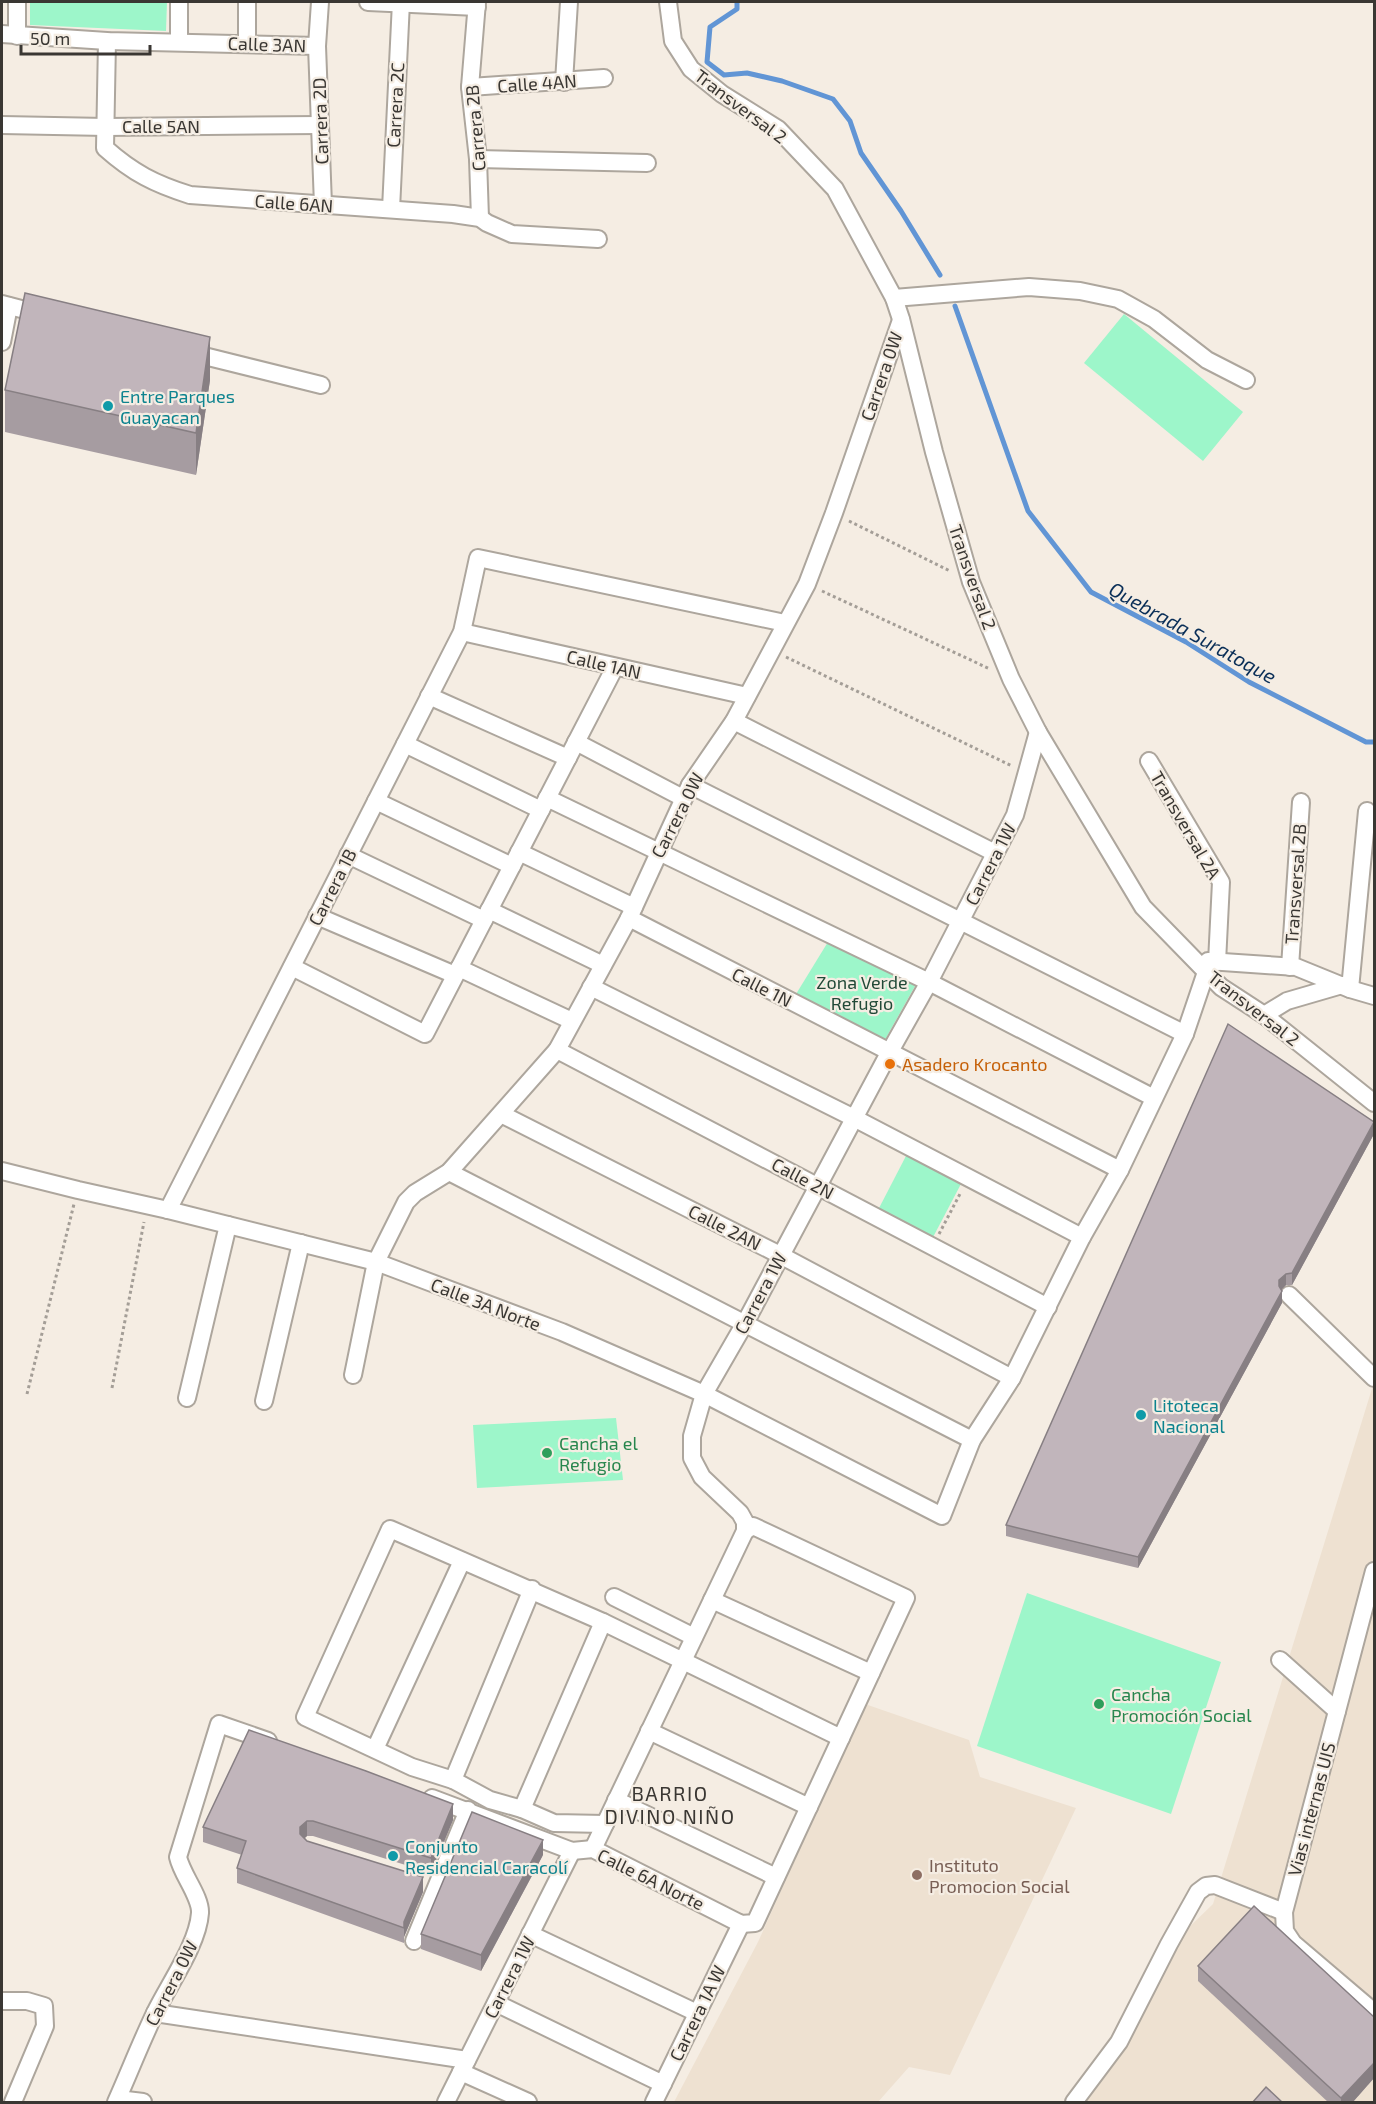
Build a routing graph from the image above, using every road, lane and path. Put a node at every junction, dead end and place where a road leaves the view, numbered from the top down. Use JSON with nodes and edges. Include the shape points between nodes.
{"nodes":[{"id":1,"x":17,"y":2,"type":"edge"},
{"id":2,"x":179,"y":2,"type":"edge"},
{"id":3,"x":247,"y":2,"type":"edge"},
{"id":4,"x":320,"y":2,"type":"edge"},
{"id":5,"x":368,"y":2,"type":"edge"},
{"id":6,"x":401,"y":2,"type":"edge"},
{"id":7,"x":569,"y":2,"type":"edge"},
{"id":8,"x":668,"y":2,"type":"edge"},
{"id":9,"x":477,"y":4,"type":"edge"},
{"id":10,"x":9,"y":35,"type":"edge"},
{"id":11,"x":107,"y":41,"type":"junction"},
{"id":12,"x":179,"y":42,"type":"junction"},
{"id":13,"x":247,"y":44,"type":"junction"},
{"id":14,"x":317,"y":46,"type":"junction"},
{"id":15,"x":604,"y":78,"type":"dead end"},
{"id":16,"x":564,"y":82,"type":"junction"},
{"id":17,"x":470,"y":87,"type":"junction"},
{"id":18,"x":2,"y":124,"type":"edge"},
{"id":19,"x":320,"y":125,"type":"junction"},
{"id":20,"x":106,"y":127,"type":"junction"},
{"id":21,"x":478,"y":159,"type":"junction"},
{"id":22,"x":647,"y":163,"type":"dead end"},
{"id":23,"x":323,"y":206,"type":"junction"},
{"id":24,"x":391,"y":209,"type":"junction"},
{"id":25,"x":480,"y":218,"type":"junction"},
{"id":26,"x":598,"y":239,"type":"dead end"},
{"id":27,"x":894,"y":298,"type":"junction"},
{"id":28,"x":5,"y":305,"type":"edge"},
{"id":29,"x":55,"y":318,"type":"edge"},
{"id":30,"x":901,"y":319,"type":"junction"},
{"id":31,"x":2,"y":342,"type":"edge"},
{"id":32,"x":169,"y":347,"type":"edge"},
{"id":33,"x":1246,"y":380,"type":"dead end"},
{"id":34,"x":321,"y":385,"type":"dead end"},
{"id":35,"x":834,"y":513,"type":"junction"},
{"id":36,"x":971,"y":582,"type":"junction"},
{"id":37,"x":807,"y":584,"type":"junction"},
{"id":38,"x":785,"y":623,"type":"junction"},
{"id":39,"x":462,"y":632,"type":"junction"},
{"id":40,"x":771,"y":650,"type":"junction"},
{"id":41,"x":615,"y":667,"type":"junction"},
{"id":42,"x":1011,"y":679,"type":"junction"},
{"id":43,"x":429,"y":696,"type":"junction"},
{"id":44,"x":747,"y":696,"type":"junction"},
{"id":45,"x":734,"y":722,"type":"junction"},
{"id":46,"x":1038,"y":732,"type":"junction"},
{"id":47,"x":576,"y":742,"type":"junction"},
{"id":48,"x":405,"y":744,"type":"junction"},
{"id":49,"x":568,"y":758,"type":"junction"},
{"id":50,"x":1149,"y":761,"type":"dead end"},
{"id":51,"x":1027,"y":773,"type":"junction"},
{"id":52,"x":687,"y":791,"type":"junction"},
{"id":53,"x":376,"y":801,"type":"junction"},
{"id":54,"x":1301,"y":802,"type":"dead end"},
{"id":55,"x":544,"y":804,"type":"junction"},
{"id":56,"x":1367,"y":811,"type":"dead end"},
{"id":57,"x":658,"y":851,"type":"junction"},
{"id":58,"x":995,"y":853,"type":"junction"},
{"id":59,"x":348,"y":855,"type":"junction"},
{"id":60,"x":515,"y":859,"type":"junction"},
{"id":61,"x":631,"y":912,"type":"junction"},
{"id":62,"x":486,"y":915,"type":"junction"},
{"id":63,"x":317,"y":916,"type":"junction"},
{"id":64,"x":960,"y":921,"type":"junction"},
{"id":65,"x":603,"y":965,"type":"junction"},
{"id":66,"x":1206,"y":965,"type":"junction"},
{"id":67,"x":292,"y":967,"type":"junction"},
{"id":68,"x":1290,"y":967,"type":"junction"},
{"id":69,"x":457,"y":971,"type":"junction"},
{"id":70,"x":929,"y":982,"type":"junction"},
{"id":71,"x":591,"y":987,"type":"junction"},
{"id":72,"x":1346,"y":987,"type":"junction"},
{"id":73,"x":1374,"y":996,"type":"edge"},
{"id":74,"x":1264,"y":1015,"type":"junction"},
{"id":75,"x":573,"y":1021,"type":"junction"},
{"id":76,"x":1185,"y":1034,"type":"junction"},
{"id":77,"x":557,"y":1050,"type":"junction"},
{"id":78,"x":889,"y":1053,"type":"junction"},
{"id":79,"x":1154,"y":1098,"type":"junction"},
{"id":80,"x":1374,"y":1103,"type":"edge"},
{"id":81,"x":501,"y":1114,"type":"junction"},
{"id":82,"x":854,"y":1118,"type":"junction"},
{"id":83,"x":1120,"y":1170,"type":"junction"},
{"id":84,"x":2,"y":1171,"type":"edge"},
{"id":85,"x":449,"y":1172,"type":"junction"},
{"id":86,"x":969,"y":1178,"type":"junction"},
{"id":87,"x":819,"y":1186,"type":"junction"},
{"id":88,"x":78,"y":1191,"type":"junction"},
{"id":89,"x":147,"y":1206,"type":"junction"},
{"id":90,"x":168,"y":1210,"type":"junction"},
{"id":91,"x":228,"y":1225,"type":"junction"},
{"id":92,"x":1082,"y":1237,"type":"junction"},
{"id":93,"x":302,"y":1243,"type":"junction"},
{"id":94,"x":932,"y":1246,"type":"junction"},
{"id":95,"x":780,"y":1255,"type":"junction"},
{"id":96,"x":376,"y":1262,"type":"junction"},
{"id":97,"x":1289,"y":1295,"type":"dead end"},
{"id":98,"x":1048,"y":1307,"type":"junction"},
{"id":99,"x":745,"y":1323,"type":"junction"},
{"id":100,"x":352,"y":1375,"type":"dead end"},
{"id":101,"x":1012,"y":1378,"type":"junction"},
{"id":102,"x":1374,"y":1378,"type":"edge"},
{"id":103,"x":112,"y":1388,"type":"dead end"},
{"id":104,"x":27,"y":1394,"type":"dead end"},
{"id":105,"x":704,"y":1394,"type":"junction"},
{"id":106,"x":187,"y":1398,"type":"dead end"},
{"id":107,"x":264,"y":1401,"type":"dead end"},
{"id":108,"x":972,"y":1440,"type":"junction"},
{"id":109,"x":942,"y":1516,"type":"joint"},
{"id":110,"x":745,"y":1531,"type":"junction"},
{"id":111,"x":462,"y":1561,"type":"junction"},
{"id":112,"x":1374,"y":1570,"type":"edge"},
{"id":113,"x":531,"y":1589,"type":"junction"},
{"id":114,"x":614,"y":1597,"type":"dead end"},
{"id":115,"x":712,"y":1600,"type":"junction"},
{"id":116,"x":603,"y":1622,"type":"junction"},
{"id":117,"x":694,"y":1637,"type":"junction"},
{"id":118,"x":683,"y":1660,"type":"junction"},
{"id":119,"x":1280,"y":1660,"type":"dead end"},
{"id":120,"x":872,"y":1673,"type":"junction"},
{"id":121,"x":1337,"y":1711,"type":"junction"},
{"id":122,"x":649,"y":1731,"type":"junction"},
{"id":123,"x":841,"y":1738,"type":"junction"},
{"id":124,"x":284,"y":1746,"type":"edge"},
{"id":125,"x":375,"y":1749,"type":"junction"},
{"id":126,"x":453,"y":1780,"type":"junction"},
{"id":127,"x":414,"y":1791,"type":"edge"},
{"id":128,"x":616,"y":1800,"type":"junction"},
{"id":129,"x":809,"y":1807,"type":"junction"},
{"id":130,"x":522,"y":1809,"type":"junction"},
{"id":131,"x":468,"y":1810,"type":"junction"},
{"id":132,"x":605,"y":1824,"type":"junction"},
{"id":133,"x":593,"y":1849,"type":"junction"},
{"id":134,"x":572,"y":1851,"type":"junction"},
{"id":135,"x":776,"y":1877,"type":"junction"},
{"id":136,"x":1284,"y":1912,"type":"junction"},
{"id":137,"x":741,"y":1924,"type":"junction"},
{"id":138,"x":530,"y":1934,"type":"junction"},
{"id":139,"x":414,"y":1941,"type":"dead end"},
{"id":140,"x":2,"y":2001,"type":"edge"},
{"id":141,"x":496,"y":2003,"type":"junction"},
{"id":142,"x":1374,"y":2012,"type":"edge"},
{"id":143,"x":155,"y":2013,"type":"junction"},
{"id":144,"x":697,"y":2013,"type":"junction"},
{"id":145,"x":464,"y":2066,"type":"junction"},
{"id":146,"x":663,"y":2084,"type":"junction"},
{"id":147,"x":117,"y":2101,"type":"edge"},
{"id":148,"x":13,"y":2103,"type":"edge"},
{"id":149,"x":143,"y":2103,"type":"edge"},
{"id":150,"x":446,"y":2103,"type":"edge"},
{"id":151,"x":528,"y":2103,"type":"edge"},
{"id":152,"x":654,"y":2103,"type":"edge"},
{"id":153,"x":1074,"y":2103,"type":"edge"}],
"edges":[{"from":1,"to":10,"type":"street"},
{"from":2,"to":12,"type":"street"},
{"from":3,"to":13,"type":"street"},
{"from":4,"to":14,"type":"street","name":"Carrera 2D"},
{"from":5,"to":6,"type":"street"},
{"from":6,"to":9,"type":"street"},
{"from":6,"to":24,"type":"street","name":"Carrera 2C"},
{"from":7,"to":16,"type":"street"},
{"from":8,"to":27,"type":"street","name":"Transversal 2","via":[[673,41],[682,57],[722,94],[778,129],[835,189]]},
{"from":9,"to":17,"type":"street","name":"Carrera 2B"},
{"from":10,"to":11,"type":"street","name":"Calle 3AN"},
{"from":11,"to":12,"type":"street","name":"Calle 3AN"},
{"from":11,"to":20,"type":"street","name":"Calle 6AN"},
{"from":12,"to":13,"type":"street","name":"Calle 3AN"},
{"from":13,"to":14,"type":"street","name":"Calle 3AN"},
{"from":14,"to":19,"type":"street","name":"Carrera 2D"},
{"from":15,"to":16,"type":"street","name":"Calle 4AN"},
{"from":16,"to":17,"type":"street","name":"Calle 4AN"},
{"from":17,"to":21,"type":"street","name":"Carrera 2B"},
{"from":18,"to":20,"type":"street","name":"Calle 5AN"},
{"from":19,"to":20,"type":"street","name":"Calle 5AN"},
{"from":19,"to":23,"type":"street","name":"Carrera 2D"},
{"from":20,"to":23,"type":"street","name":"Calle 6AN","via":[[105,148],[157,185],[190,195]]},
{"from":21,"to":22,"type":"street"},
{"from":21,"to":25,"type":"street","name":"Carrera 2B"},
{"from":23,"to":24,"type":"street","name":"Calle 6AN"},
{"from":24,"to":25,"type":"street","name":"Calle 6AN"},
{"from":25,"to":26,"type":"street","name":"Calle 6AN","via":[[512,234]]},
{"from":27,"to":30,"type":"street","name":"Transversal 2"},
{"from":27,"to":33,"type":"street","via":[[1029,287],[1118,298],[1154,319],[1207,360]]},
{"from":28,"to":29,"type":"street"},
{"from":28,"to":31,"type":"street"},
{"from":30,"to":35,"type":"street","name":"Carrera 0W"},
{"from":30,"to":36,"type":"street","name":"Transversal 2"},
{"from":32,"to":34,"type":"street"},
{"from":35,"to":36,"type":"path"},
{"from":35,"to":37,"type":"street","name":"Carrera 0W"},
{"from":36,"to":42,"type":"street","name":"Transversal 2"},
{"from":37,"to":38,"type":"street","name":"Carrera 0W"},
{"from":37,"to":42,"type":"path"},
{"from":38,"to":39,"type":"street","name":"Carrera 1B","via":[[478,558]]},
{"from":38,"to":40,"type":"street","name":"Carrera 0W"},
{"from":39,"to":41,"type":"street","name":"Calle 1AN"},
{"from":39,"to":43,"type":"street","name":"Carrera 1B"},
{"from":40,"to":44,"type":"street","name":"Carrera 0W"},
{"from":40,"to":51,"type":"path"},
{"from":41,"to":44,"type":"street","name":"Calle 1AN"},
{"from":41,"to":47,"type":"street"},
{"from":42,"to":46,"type":"street","name":"Transversal 2"},
{"from":43,"to":48,"type":"street","name":"Carrera 1B"},
{"from":43,"to":49,"type":"street"},
{"from":44,"to":45,"type":"street","name":"Carrera 0W"},
{"from":45,"to":52,"type":"street","name":"Carrera 0W"},
{"from":45,"to":58,"type":"street"},
{"from":46,"to":51,"type":"street","name":"Carrera 1W"},
{"from":46,"to":66,"type":"street","name":"Transversal 2","via":[[1143,907]]},
{"from":47,"to":49,"type":"street"},
{"from":47,"to":52,"type":"street"},
{"from":48,"to":53,"type":"street","name":"Carrera 1B"},
{"from":48,"to":55,"type":"street"},
{"from":49,"to":55,"type":"street"},
{"from":50,"to":66,"type":"street","name":"Transversal 2A","via":[[1221,882]]},
{"from":51,"to":58,"type":"street","name":"Carrera 1W","via":[[1015,815]]},
{"from":52,"to":57,"type":"street","name":"Carrera 0W"},
{"from":52,"to":64,"type":"street"},
{"from":53,"to":59,"type":"street","name":"Carrera 1B"},
{"from":53,"to":60,"type":"street","name":"Calle 1N"},
{"from":54,"to":68,"type":"street","name":"Transversal 2B"},
{"from":55,"to":57,"type":"street"},
{"from":55,"to":60,"type":"street"},
{"from":56,"to":72,"type":"street"},
{"from":57,"to":61,"type":"street","name":"Carrera 0W"},
{"from":57,"to":70,"type":"street"},
{"from":58,"to":64,"type":"street","name":"Carrera 1W"},
{"from":59,"to":62,"type":"street"},
{"from":59,"to":63,"type":"street","name":"Carrera 1B"},
{"from":60,"to":61,"type":"street","name":"Calle 1N"},
{"from":60,"to":62,"type":"street"},
{"from":61,"to":65,"type":"street","name":"Carrera 0W"},
{"from":61,"to":78,"type":"street","name":"Calle 1N"},
{"from":62,"to":65,"type":"street"},
{"from":62,"to":69,"type":"street"},
{"from":63,"to":67,"type":"street","name":"Carrera 1B"},
{"from":63,"to":69,"type":"street"},
{"from":64,"to":70,"type":"street","name":"Carrera 1W"},
{"from":64,"to":76,"type":"street"},
{"from":65,"to":71,"type":"street","name":"Carrera 0W"},
{"from":66,"to":68,"type":"street"},
{"from":66,"to":74,"type":"street","name":"Transversal 2","via":[[1221,987]]},
{"from":66,"to":76,"type":"street","name":"Transversal 2A"},
{"from":67,"to":69,"type":"street","via":[[425,1034]]},
{"from":67,"to":90,"type":"street","name":"Carrera 1B"},
{"from":68,"to":72,"type":"street"},
{"from":69,"to":75,"type":"street"},
{"from":70,"to":78,"type":"street","name":"Carrera 1W"},
{"from":70,"to":79,"type":"street"},
{"from":71,"to":75,"type":"street","name":"Carrera 0W"},
{"from":71,"to":82,"type":"street"},
{"from":72,"to":73,"type":"street"},
{"from":72,"to":74,"type":"street","via":[[1287,1001]]},
{"from":74,"to":80,"type":"street","name":"Transversal 2"},
{"from":75,"to":77,"type":"street","name":"Carrera 0W"},
{"from":76,"to":79,"type":"street","name":"Transversal 2A"},
{"from":77,"to":81,"type":"street","name":"Carrera 0W"},
{"from":77,"to":87,"type":"street","name":"Calle 2N"},
{"from":78,"to":82,"type":"street","name":"Carrera 1W"},
{"from":78,"to":83,"type":"street","name":"Calle 1N"},
{"from":79,"to":83,"type":"street","name":"Transversal 2A"},
{"from":81,"to":85,"type":"street","name":"Carrera 0W"},
{"from":81,"to":95,"type":"street","name":"Calle 2AN"},
{"from":82,"to":86,"type":"street"},
{"from":82,"to":87,"type":"street","name":"Carrera 1W"},
{"from":83,"to":92,"type":"street","name":"Transversal 2A"},
{"from":84,"to":88,"type":"street","name":"Calle 3A Norte"},
{"from":85,"to":96,"type":"street","name":"Carrera 0W","via":[[406,1202]]},
{"from":85,"to":99,"type":"street"},
{"from":86,"to":92,"type":"street"},
{"from":86,"to":94,"type":"path"},
{"from":87,"to":94,"type":"street","name":"Calle 2N"},
{"from":87,"to":95,"type":"street","name":"Carrera 1W"},
{"from":88,"to":89,"type":"street","name":"Calle 3A Norte"},
{"from":88,"to":104,"type":"path"},
{"from":89,"to":90,"type":"street","name":"Calle 3A Norte"},
{"from":89,"to":103,"type":"path"},
{"from":90,"to":91,"type":"street","name":"Calle 3A Norte"},
{"from":91,"to":93,"type":"street","name":"Calle 3A Norte"},
{"from":91,"to":106,"type":"street"},
{"from":92,"to":98,"type":"street","name":"Transversal 2A"},
{"from":93,"to":96,"type":"street","name":"Calle 3A Norte"},
{"from":93,"to":107,"type":"street"},
{"from":94,"to":98,"type":"street","name":"Calle 2N"},
{"from":95,"to":99,"type":"street","name":"Carrera 1W"},
{"from":95,"to":101,"type":"street","name":"Calle 2AN"},
{"from":96,"to":100,"type":"street","name":"Carrera 0W"},
{"from":96,"to":105,"type":"street","name":"Calle 3A Norte","via":[[562,1332]]},
{"from":97,"to":102,"type":"street"},
{"from":98,"to":101,"type":"street","name":"Transversal 2A"},
{"from":99,"to":105,"type":"street","name":"Carrera 1W"},
{"from":99,"to":108,"type":"street"},
{"from":101,"to":108,"type":"street","name":"Transversal 2A"},
{"from":105,"to":109,"type":"street","name":"Calle 3A Norte"},
{"from":105,"to":110,"type":"street","name":"Carrera 1W","via":[[692,1436],[692,1458],[702,1477],[740,1513],[746,1522]]},
{"from":108,"to":109,"type":"street","name":"Transversal 2A"},
{"from":110,"to":115,"type":"street"},
{"from":110,"to":120,"type":"street","via":[[753,1526],[906,1598]]},
{"from":111,"to":113,"type":"street"},
{"from":111,"to":125,"type":"street"},
{"from":111,"to":125,"type":"street","via":[[390,1529],[305,1717]]},
{"from":112,"to":121,"type":"street","name":"Vias internas UIS"},
{"from":113,"to":116,"type":"street"},
{"from":113,"to":126,"type":"street"},
{"from":114,"to":117,"type":"street"},
{"from":115,"to":117,"type":"street"},
{"from":115,"to":120,"type":"street"},
{"from":116,"to":118,"type":"street"},
{"from":116,"to":130,"type":"street"},
{"from":117,"to":118,"type":"street"},
{"from":118,"to":122,"type":"street"},
{"from":118,"to":123,"type":"street"},
{"from":119,"to":121,"type":"street"},
{"from":120,"to":123,"type":"street"},
{"from":121,"to":136,"type":"street","name":"Vias internas UIS"},
{"from":122,"to":128,"type":"street"},
{"from":122,"to":129,"type":"street"},
{"from":123,"to":129,"type":"street"},
{"from":124,"to":143,"type":"street","name":"Carrera 0W","via":[[219,1724],[178,1857],[199,1901],[196,1935]]},
{"from":125,"to":126,"type":"street","via":[[412,1767]]},
{"from":126,"to":130,"type":"street","via":[[490,1800]]},
{"from":127,"to":131,"type":"street","name":"Calle 6A Norte"},
{"from":128,"to":132,"type":"street"},
{"from":128,"to":135,"type":"street"},
{"from":129,"to":135,"type":"street"},
{"from":130,"to":132,"type":"street","via":[[554,1823]]},
{"from":131,"to":134,"type":"street","name":"Calle 6A Norte"},
{"from":131,"to":139,"type":"street","via":[[432,1885]]},
{"from":132,"to":133,"type":"street"},
{"from":133,"to":134,"type":"street","name":"Calle 6A Norte"},
{"from":133,"to":137,"type":"street","name":"Calle 6A Norte"},
{"from":134,"to":138,"type":"street","name":"Carrera 1W"},
{"from":135,"to":137,"type":"street","via":[[755,1923]]},
{"from":136,"to":142,"type":"street","name":"Vias internas UIS","via":[[1286,1930],[1293,1943]]},
{"from":136,"to":153,"type":"street","via":[[1215,1885],[1198,1892],[1119,2042]]},
{"from":137,"to":144,"type":"street","name":"Carrera 1A W"},
{"from":138,"to":141,"type":"street","name":"Carrera 1W"},
{"from":138,"to":144,"type":"street"},
{"from":140,"to":148,"type":"street","via":[[44,2006],[45,2026]]},
{"from":141,"to":145,"type":"street","name":"Carrera 1W"},
{"from":141,"to":146,"type":"street"},
{"from":143,"to":145,"type":"street"},
{"from":143,"to":147,"type":"street","name":"Carrera 0W"},
{"from":144,"to":146,"type":"street","name":"Carrera 1A W"},
{"from":145,"to":150,"type":"street","name":"Carrera 1W"},
{"from":145,"to":151,"type":"street"},
{"from":146,"to":152,"type":"street","name":"Carrera 1A W"},
{"from":147,"to":149,"type":"street"}]}
